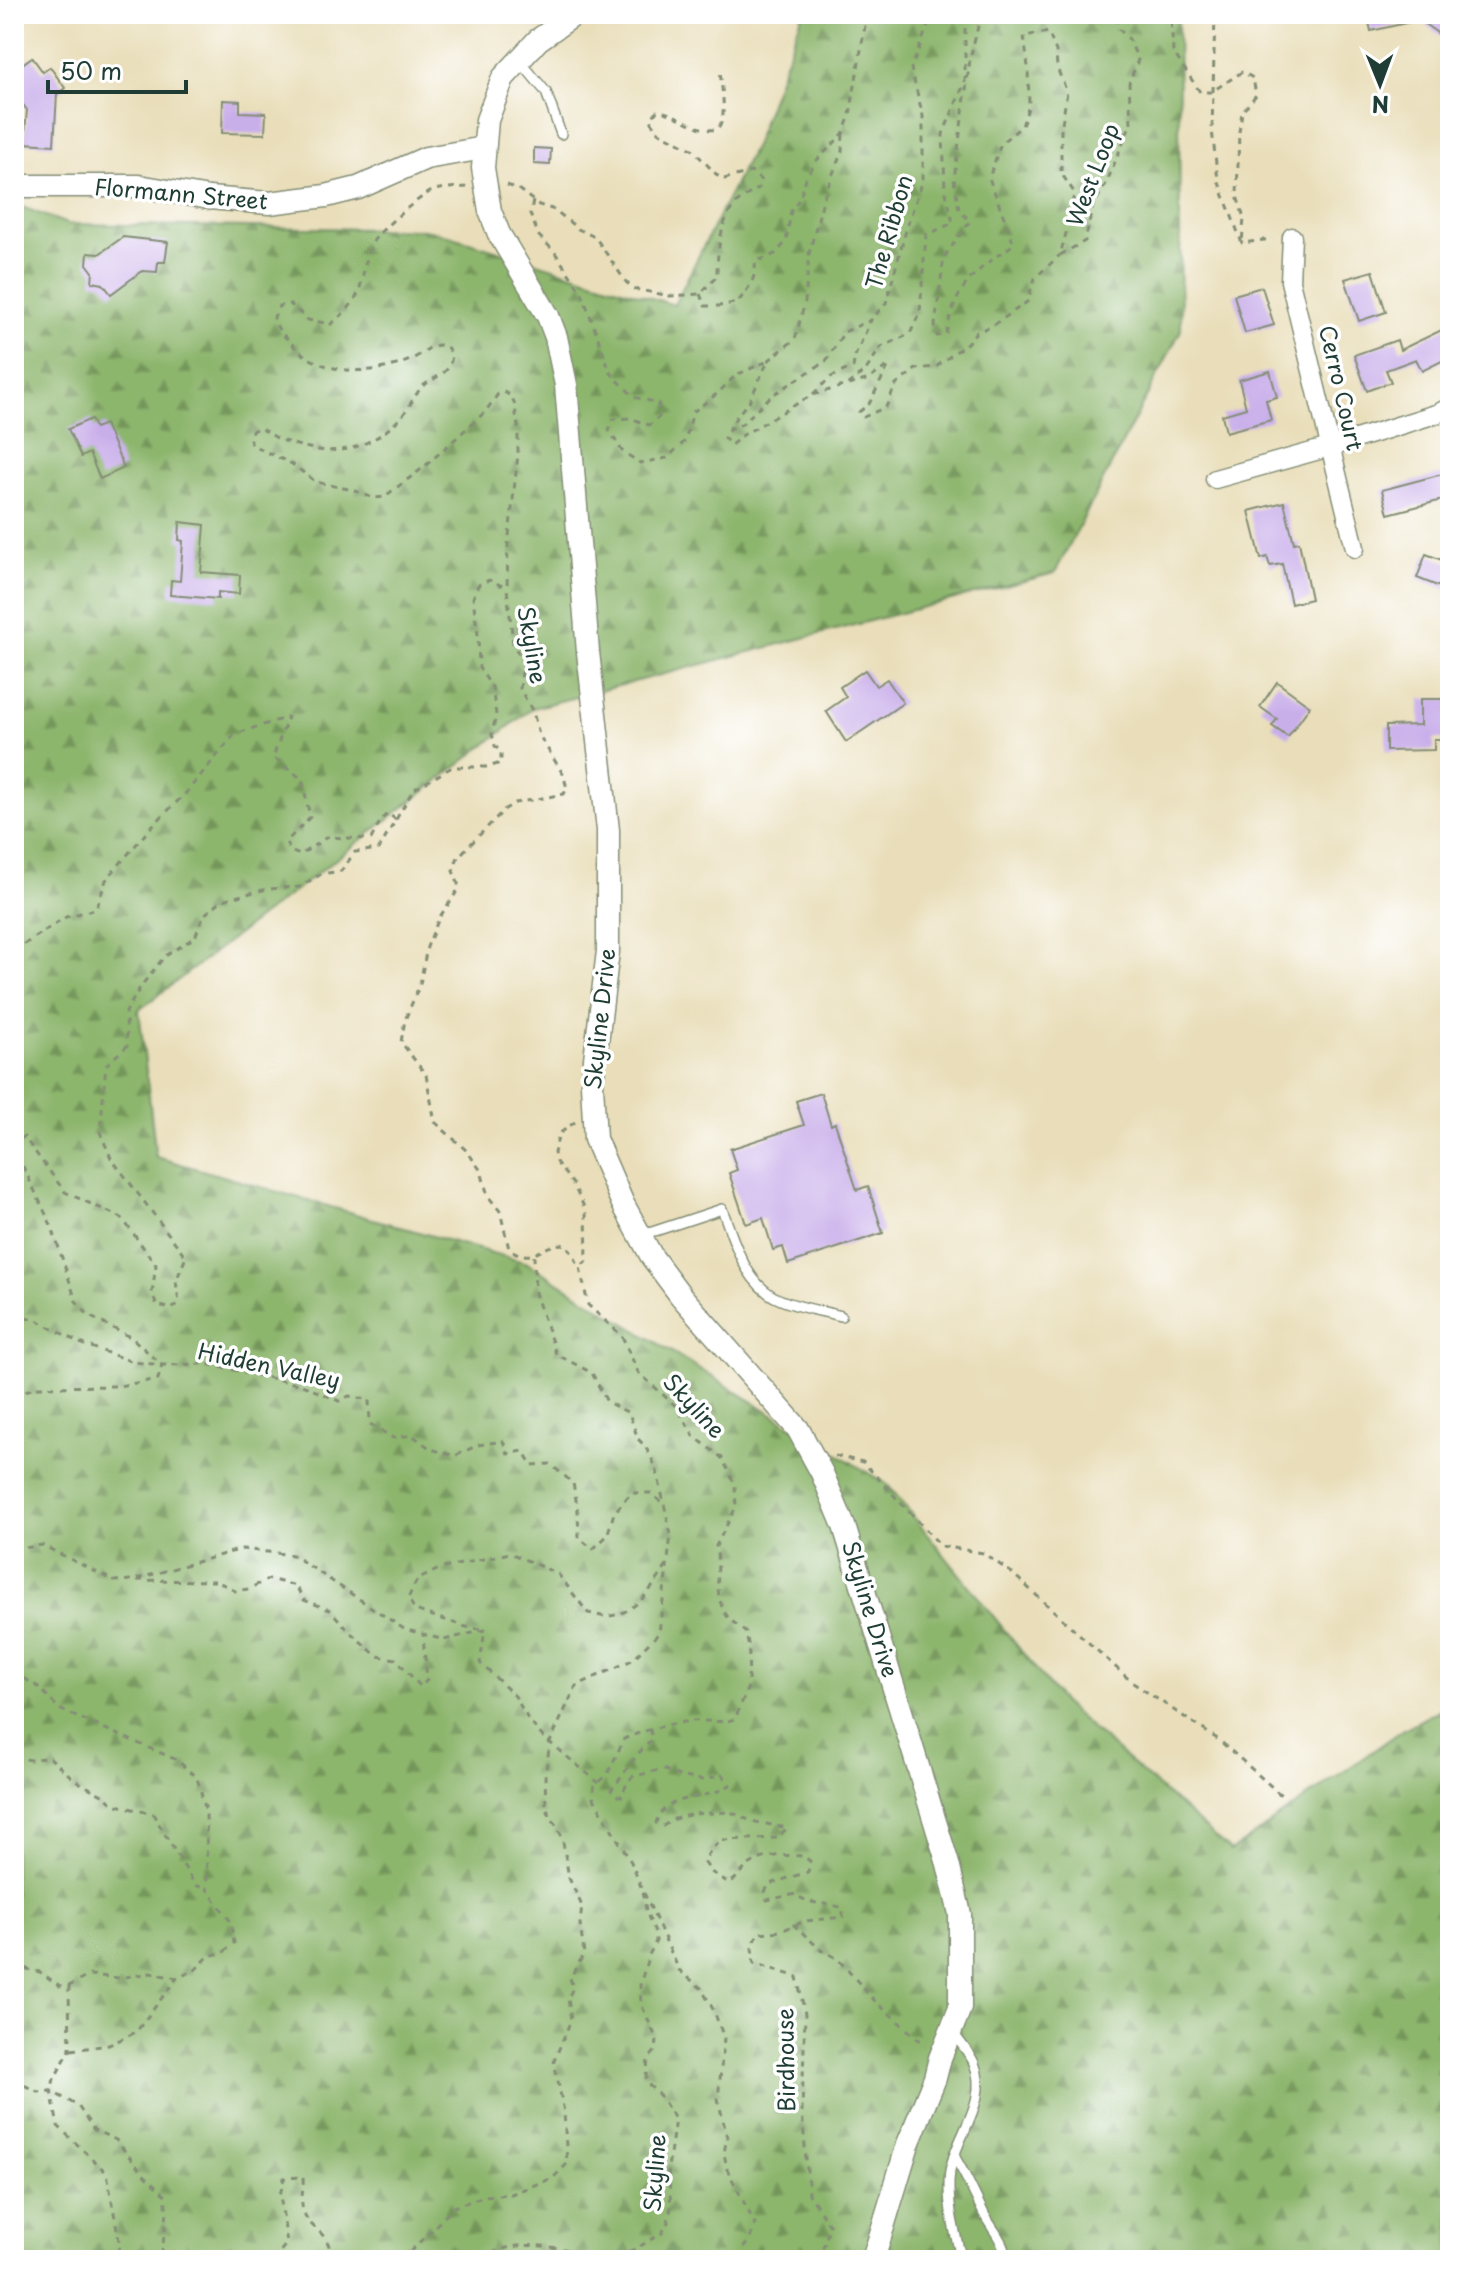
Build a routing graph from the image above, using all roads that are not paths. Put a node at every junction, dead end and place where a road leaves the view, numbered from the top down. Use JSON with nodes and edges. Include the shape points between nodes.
{"nodes":[{"id":1,"x":575,"y":14,"type":"edge"},
{"id":2,"x":518,"y":59,"type":"junction"},
{"id":3,"x":561,"y":134,"type":"dead end"},
{"id":4,"x":484,"y":148,"type":"junction"},
{"id":5,"x":14,"y":186,"type":"edge"},
{"id":6,"x":1292,"y":237,"type":"road end"},
{"id":7,"x":1450,"y":407,"type":"edge"},
{"id":8,"x":1330,"y":447,"type":"junction"},
{"id":9,"x":1215,"y":479,"type":"dead end"},
{"id":10,"x":1355,"y":548,"type":"dead end"},
{"id":11,"x":639,"y":1236,"type":"junction"},
{"id":12,"x":841,"y":1316,"type":"dead end"},
{"id":13,"x":951,"y":2030,"type":"junction"},
{"id":14,"x":954,"y":2156,"type":"junction"},
{"id":15,"x":961,"y":2257,"type":"dead end"},
{"id":16,"x":873,"y":2260,"type":"edge"},
{"id":17,"x":1006,"y":2260,"type":"edge"}],
"edges":[{"from":1,"to":2,"type":"street","name":"Skyline Drive"},
{"from":2,"to":3,"type":"lane","via":[[546,92]]},
{"from":2,"to":4,"type":"street","name":"Skyline Drive","via":[[495,94]]},
{"from":4,"to":5,"type":"street","name":"Flormann Street","via":[[426,158],[358,188],[269,203],[139,186]]},
{"from":4,"to":11,"type":"street","name":"Skyline Drive","via":[[490,211],[552,326],[566,385],[608,830],[608,951],[592,1084],[593,1118],[595,1139]]},
{"from":6,"to":8,"type":"street","name":"Cerro Court","via":[[1290,281]]},
{"from":7,"to":8,"type":"street"},
{"from":8,"to":9,"type":"street"},
{"from":8,"to":10,"type":"street","name":"Cerro Court"},
{"from":11,"to":12,"type":"lane","via":[[722,1209],[747,1270],[761,1287],[780,1300]]},
{"from":11,"to":13,"type":"street","name":"Skyline Drive","via":[[681,1296],[798,1429],[844,1526],[960,1914],[960,2008]]},
{"from":13,"to":14,"type":"lane","via":[[974,2063],[978,2083],[976,2103]]},
{"from":13,"to":16,"type":"street","name":"Skyline Drive","via":[[908,2144]]},
{"from":14,"to":15,"type":"lane","via":[[948,2192]]},
{"from":14,"to":17,"type":"lane","via":[[1005,2245]]}]}
